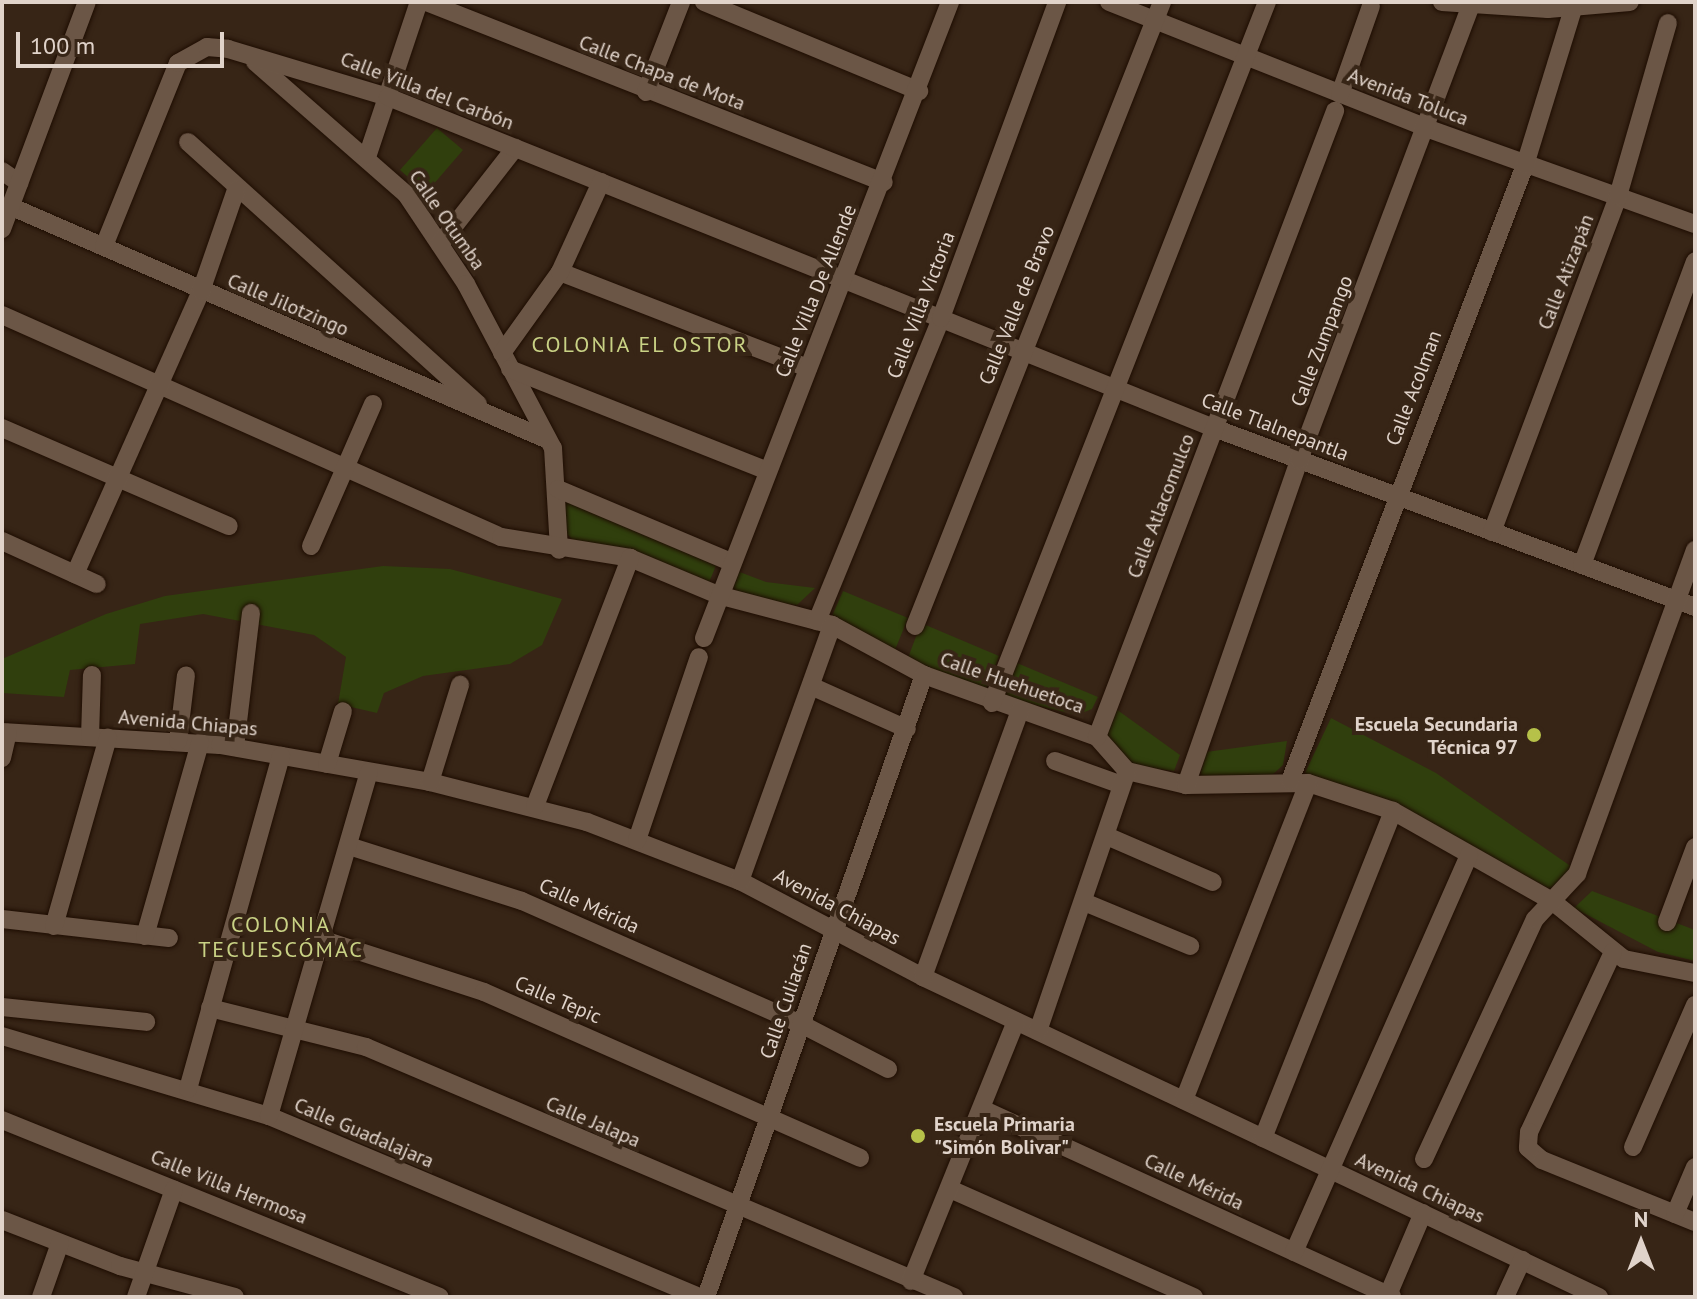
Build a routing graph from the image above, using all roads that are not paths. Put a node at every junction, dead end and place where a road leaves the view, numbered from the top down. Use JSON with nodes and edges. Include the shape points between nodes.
{"nodes":[{"id":1,"x":87,"y":2,"type":"edge"},
{"id":2,"x":419,"y":2,"type":"edge"},
{"id":3,"x":426,"y":2,"type":"edge"},
{"id":4,"x":681,"y":2,"type":"edge"},
{"id":5,"x":704,"y":2,"type":"edge"},
{"id":6,"x":950,"y":2,"type":"edge"},
{"id":7,"x":1057,"y":2,"type":"edge"},
{"id":8,"x":1109,"y":2,"type":"edge"},
{"id":9,"x":1162,"y":2,"type":"edge"},
{"id":10,"x":1267,"y":2,"type":"edge"},
{"id":11,"x":1630,"y":2,"type":"edge"},
{"id":12,"x":1455,"y":3,"type":"edge"},
{"id":13,"x":1371,"y":6,"type":"dead end"},
{"id":14,"x":1549,"y":6,"type":"edge"},
{"id":15,"x":1573,"y":9,"type":"junction"},
{"id":16,"x":1154,"y":21,"type":"junction"},
{"id":17,"x":1668,"y":23,"type":"dead end"},
{"id":18,"x":1245,"y":57,"type":"junction"},
{"id":19,"x":255,"y":62,"type":"junction"},
{"id":20,"x":919,"y":91,"type":"junction"},
{"id":21,"x":646,"y":92,"type":"junction"},
{"id":22,"x":388,"y":97,"type":"junction"},
{"id":23,"x":1338,"y":103,"type":"junction"},
{"id":24,"x":1429,"y":129,"type":"junction"},
{"id":25,"x":188,"y":142,"type":"dead end"},
{"id":26,"x":515,"y":148,"type":"junction"},
{"id":27,"x":367,"y":157,"type":"junction"},
{"id":28,"x":1525,"y":165,"type":"junction"},
{"id":29,"x":2,"y":171,"type":"edge"},
{"id":30,"x":601,"y":182,"type":"junction"},
{"id":31,"x":884,"y":182,"type":"junction"},
{"id":32,"x":19,"y":183,"type":"junction"},
{"id":33,"x":236,"y":190,"type":"junction"},
{"id":34,"x":1618,"y":196,"type":"junction"},
{"id":35,"x":12,"y":207,"type":"junction"},
{"id":36,"x":1695,"y":224,"type":"edge"},
{"id":37,"x":2,"y":229,"type":"edge"},
{"id":38,"x":440,"y":244,"type":"junction"},
{"id":39,"x":104,"y":246,"type":"junction"},
{"id":40,"x":1695,"y":261,"type":"edge"},
{"id":41,"x":560,"y":272,"type":"junction"},
{"id":42,"x":843,"y":278,"type":"junction"},
{"id":43,"x":201,"y":291,"type":"junction"},
{"id":44,"x":2,"y":315,"type":"edge"},
{"id":45,"x":941,"y":318,"type":"junction"},
{"id":46,"x":1022,"y":351,"type":"junction"},
{"id":47,"x":506,"y":361,"type":"junction"},
{"id":48,"x":808,"y":368,"type":"junction"},
{"id":49,"x":160,"y":386,"type":"junction"},
{"id":50,"x":1119,"y":390,"type":"junction"},
{"id":51,"x":373,"y":404,"type":"dead end"},
{"id":52,"x":525,"y":405,"type":"junction"},
{"id":53,"x":492,"y":416,"type":"junction"},
{"id":54,"x":509,"y":426,"type":"junction"},
{"id":55,"x":2,"y":428,"type":"edge"},
{"id":56,"x":1214,"y":428,"type":"junction"},
{"id":57,"x":548,"y":440,"type":"junction"},
{"id":58,"x":1299,"y":460,"type":"junction"},
{"id":59,"x":346,"y":467,"type":"junction"},
{"id":60,"x":767,"y":471,"type":"junction"},
{"id":61,"x":118,"y":478,"type":"junction"},
{"id":62,"x":558,"y":489,"type":"junction"},
{"id":63,"x":1395,"y":496,"type":"junction"},
{"id":64,"x":229,"y":526,"type":"dead end"},
{"id":65,"x":1492,"y":532,"type":"junction"},
{"id":66,"x":2,"y":541,"type":"edge"},
{"id":67,"x":311,"y":546,"type":"dead end"},
{"id":68,"x":559,"y":550,"type":"junction"},
{"id":69,"x":1695,"y":550,"type":"edge"},
{"id":70,"x":630,"y":558,"type":"junction"},
{"id":71,"x":731,"y":562,"type":"junction"},
{"id":72,"x":1582,"y":565,"type":"junction"},
{"id":73,"x":75,"y":574,"type":"junction"},
{"id":74,"x":97,"y":584,"type":"dead end"},
{"id":75,"x":718,"y":595,"type":"junction"},
{"id":76,"x":1676,"y":600,"type":"junction"},
{"id":77,"x":1695,"y":607,"type":"edge"},
{"id":78,"x":251,"y":613,"type":"dead end"},
{"id":79,"x":825,"y":623,"type":"junction"},
{"id":80,"x":915,"y":626,"type":"dead end"},
{"id":81,"x":92,"y":675,"type":"dead end"},
{"id":82,"x":186,"y":675,"type":"dead end"},
{"id":83,"x":924,"y":675,"type":"junction"},
{"id":84,"x":460,"y":685,"type":"dead end"},
{"id":85,"x":811,"y":686,"type":"junction"},
{"id":86,"x":992,"y":703,"type":"junction"},
{"id":87,"x":1020,"y":710,"type":"junction"},
{"id":88,"x":343,"y":711,"type":"dead end"},
{"id":89,"x":907,"y":729,"type":"junction"},
{"id":90,"x":5,"y":732,"type":"edge"},
{"id":91,"x":1097,"y":737,"type":"junction"},
{"id":92,"x":99,"y":738,"type":"junction"},
{"id":93,"x":178,"y":741,"type":"junction"},
{"id":94,"x":200,"y":743,"type":"junction"},
{"id":95,"x":235,"y":747,"type":"junction"},
{"id":96,"x":281,"y":756,"type":"junction"},
{"id":97,"x":2,"y":758,"type":"edge"},
{"id":98,"x":1055,"y":761,"type":"dead end"},
{"id":99,"x":327,"y":764,"type":"junction"},
{"id":100,"x":369,"y":772,"type":"junction"},
{"id":101,"x":1125,"y":778,"type":"junction"},
{"id":102,"x":430,"y":782,"type":"junction"},
{"id":103,"x":1299,"y":782,"type":"junction"},
{"id":104,"x":1186,"y":785,"type":"junction"},
{"id":105,"x":535,"y":806,"type":"junction"},
{"id":106,"x":1393,"y":811,"type":"junction"},
{"id":107,"x":1109,"y":837,"type":"junction"},
{"id":108,"x":637,"y":840,"type":"junction"},
{"id":109,"x":352,"y":847,"type":"junction"},
{"id":110,"x":1695,"y":847,"type":"edge"},
{"id":111,"x":1469,"y":855,"type":"junction"},
{"id":112,"x":740,"y":881,"type":"junction"},
{"id":113,"x":1213,"y":882,"type":"dead end"},
{"id":114,"x":1552,"y":901,"type":"junction"},
{"id":115,"x":1084,"y":902,"type":"junction"},
{"id":116,"x":2,"y":919,"type":"edge"},
{"id":117,"x":1667,"y":922,"type":"dead end"},
{"id":118,"x":54,"y":926,"type":"junction"},
{"id":119,"x":834,"y":930,"type":"junction"},
{"id":120,"x":145,"y":936,"type":"junction"},
{"id":121,"x":169,"y":938,"type":"dead end"},
{"id":122,"x":324,"y":940,"type":"junction"},
{"id":123,"x":1190,"y":946,"type":"dead end"},
{"id":124,"x":1613,"y":952,"type":"junction"},
{"id":125,"x":1695,"y":973,"type":"edge"},
{"id":126,"x":923,"y":977,"type":"junction"},
{"id":127,"x":1695,"y":1005,"type":"edge"},
{"id":128,"x":2,"y":1007,"type":"edge"},
{"id":129,"x":210,"y":1008,"type":"junction"},
{"id":130,"x":1016,"y":1021,"type":"junction"},
{"id":131,"x":146,"y":1022,"type":"dead end"},
{"id":132,"x":801,"y":1024,"type":"junction"},
{"id":133,"x":292,"y":1028,"type":"junction"},
{"id":134,"x":1038,"y":1031,"type":"junction"},
{"id":135,"x":2,"y":1036,"type":"edge"},
{"id":136,"x":888,"y":1069,"type":"dead end"},
{"id":137,"x":188,"y":1089,"type":"junction"},
{"id":138,"x":1184,"y":1100,"type":"junction"},
{"id":139,"x":982,"y":1109,"type":"junction"},
{"id":140,"x":769,"y":1115,"type":"junction"},
{"id":141,"x":269,"y":1116,"type":"junction"},
{"id":142,"x":2,"y":1120,"type":"edge"},
{"id":143,"x":1263,"y":1138,"type":"junction"},
{"id":144,"x":1633,"y":1147,"type":"dead end"},
{"id":145,"x":860,"y":1158,"type":"dead end"},
{"id":146,"x":1424,"y":1159,"type":"dead end"},
{"id":147,"x":1695,"y":1167,"type":"edge"},
{"id":148,"x":1331,"y":1170,"type":"junction"},
{"id":149,"x":174,"y":1189,"type":"junction"},
{"id":150,"x":950,"y":1189,"type":"junction"},
{"id":151,"x":737,"y":1207,"type":"junction"},
{"id":152,"x":1423,"y":1213,"type":"junction"},
{"id":153,"x":1675,"y":1214,"type":"junction"},
{"id":154,"x":2,"y":1220,"type":"edge"},
{"id":155,"x":1695,"y":1222,"type":"edge"},
{"id":156,"x":60,"y":1243,"type":"junction"},
{"id":157,"x":1294,"y":1252,"type":"junction"},
{"id":158,"x":1522,"y":1260,"type":"junction"},
{"id":159,"x":144,"y":1272,"type":"junction"},
{"id":160,"x":911,"y":1281,"type":"junction"},
{"id":161,"x":1577,"y":1292,"type":"edge"},
{"id":162,"x":227,"y":1296,"type":"edge"},
{"id":163,"x":1390,"y":1296,"type":"edge"},
{"id":164,"x":41,"y":1297,"type":"edge"},
{"id":165,"x":136,"y":1297,"type":"edge"},
{"id":166,"x":440,"y":1297,"type":"edge"},
{"id":167,"x":699,"y":1297,"type":"edge"},
{"id":168,"x":706,"y":1297,"type":"edge"},
{"id":169,"x":954,"y":1297,"type":"edge"},
{"id":170,"x":1194,"y":1297,"type":"edge"},
{"id":171,"x":1505,"y":1297,"type":"edge"},
{"id":172,"x":1599,"y":1297,"type":"edge"}],
"edges":[{"from":1,"to":32,"type":"street"},
{"from":2,"to":22,"type":"street"},
{"from":3,"to":21,"type":"street","name":"Calle Chapa de Mota"},
{"from":4,"to":21,"type":"street"},
{"from":5,"to":20,"type":"street"},
{"from":6,"to":20,"type":"street","name":"Calle Villa De Allende"},
{"from":7,"to":45,"type":"street","name":"Calle Villa Victoria"},
{"from":8,"to":16,"type":"street","name":"Avenida Toluca"},
{"from":9,"to":16,"type":"street","name":"Calle Valle de Bravo"},
{"from":10,"to":18,"type":"street"},
{"from":11,"to":15,"type":"street"},
{"from":12,"to":14,"type":"street"},
{"from":12,"to":24,"type":"street","name":"Calle Zumpango"},
{"from":13,"to":23,"type":"street","name":"Calle Atlacomulco"},
{"from":14,"to":15,"type":"street"},
{"from":15,"to":28,"type":"street","name":"Calle Acolman"},
{"from":16,"to":18,"type":"street","name":"Avenida Toluca"},
{"from":16,"to":46,"type":"street","name":"Calle Valle de Bravo"},
{"from":17,"to":34,"type":"street","name":"Calle Atizapán"},
{"from":18,"to":23,"type":"street","name":"Avenida Toluca"},
{"from":18,"to":50,"type":"street"},
{"from":19,"to":22,"type":"street","name":"Calle Villa del Carbón","via":[[315,73]]},
{"from":19,"to":27,"type":"street","name":"Calle Otumba"},
{"from":19,"to":39,"type":"street","name":"Calle Villa del Carbón","via":[[207,47],[178,63]]},
{"from":20,"to":31,"type":"street","name":"Calle Villa De Allende"},
{"from":21,"to":31,"type":"street","name":"Calle Chapa de Mota"},
{"from":22,"to":26,"type":"street","name":"Calle Villa del Carbón"},
{"from":22,"to":27,"type":"street"},
{"from":23,"to":24,"type":"street","name":"Avenida Toluca"},
{"from":23,"to":56,"type":"street","name":"Calle Atlacomulco"},
{"from":24,"to":28,"type":"street","name":"Avenida Toluca"},
{"from":24,"to":58,"type":"street","name":"Calle Zumpango"},
{"from":25,"to":33,"type":"street"},
{"from":26,"to":30,"type":"street","name":"Calle Villa del Carbón"},
{"from":26,"to":38,"type":"street"},
{"from":27,"to":38,"type":"street","name":"Calle Otumba","via":[[406,194]]},
{"from":28,"to":34,"type":"street","name":"Avenida Toluca"},
{"from":28,"to":63,"type":"street","name":"Calle Acolman"},
{"from":29,"to":32,"type":"street"},
{"from":30,"to":41,"type":"street"},
{"from":30,"to":42,"type":"street","name":"Calle Villa del Carbón"},
{"from":31,"to":42,"type":"street","name":"Calle Villa De Allende"},
{"from":32,"to":35,"type":"street"},
{"from":33,"to":43,"type":"street"},
{"from":33,"to":53,"type":"street"},
{"from":34,"to":36,"type":"street","name":"Avenida Toluca"},
{"from":34,"to":65,"type":"street","name":"Calle Atizapán"},
{"from":35,"to":37,"type":"street"},
{"from":35,"to":39,"type":"street","name":"Calle Jilotzingo"},
{"from":38,"to":47,"type":"street","name":"Calle Otumba"},
{"from":39,"to":43,"type":"street","name":"Calle Jilotzingo"},
{"from":40,"to":72,"type":"street"},
{"from":41,"to":47,"type":"street"},
{"from":41,"to":48,"type":"street"},
{"from":42,"to":45,"type":"street","name":"Calle Tlalnepantla"},
{"from":42,"to":48,"type":"street","name":"Calle Villa De Allende"},
{"from":43,"to":49,"type":"street"},
{"from":43,"to":53,"type":"street","name":"Calle Jilotzingo"},
{"from":44,"to":49,"type":"street"},
{"from":45,"to":46,"type":"street","name":"Calle Tlalnepantla"},
{"from":45,"to":79,"type":"street","name":"Calle Villa Victoria"},
{"from":46,"to":50,"type":"street","name":"Calle Tlalnepantla"},
{"from":46,"to":80,"type":"street","name":"Calle Valle de Bravo"},
{"from":47,"to":52,"type":"street","name":"Calle Otumba"},
{"from":47,"to":60,"type":"street"},
{"from":48,"to":60,"type":"street","name":"Calle Villa De Allende"},
{"from":49,"to":59,"type":"street"},
{"from":49,"to":61,"type":"street"},
{"from":50,"to":56,"type":"street","name":"Calle Tlalnepantla"},
{"from":50,"to":86,"type":"street"},
{"from":51,"to":59,"type":"street"},
{"from":52,"to":54,"type":"street","via":[[524,417]]},
{"from":52,"to":57,"type":"street","name":"Calle Otumba"},
{"from":53,"to":54,"type":"street","name":"Calle Jilotzingo"},
{"from":54,"to":57,"type":"street","name":"Calle Jilotzingo"},
{"from":55,"to":61,"type":"street"},
{"from":56,"to":58,"type":"street","name":"Calle Tlalnepantla"},
{"from":56,"to":91,"type":"street","name":"Calle Atlacomulco"},
{"from":57,"to":62,"type":"street","name":"Calle Otumba"},
{"from":58,"to":63,"type":"street","name":"Calle Tlalnepantla"},
{"from":58,"to":104,"type":"street","name":"Calle Zumpango"},
{"from":59,"to":67,"type":"street"},
{"from":59,"to":68,"type":"street","name":"Calle Huehuetoca","via":[[501,537]]},
{"from":60,"to":71,"type":"street","name":"Calle Villa De Allende"},
{"from":61,"to":64,"type":"street"},
{"from":61,"to":73,"type":"street"},
{"from":62,"to":68,"type":"street","name":"Calle Otumba"},
{"from":62,"to":71,"type":"street"},
{"from":63,"to":65,"type":"street","name":"Calle Tlalnepantla"},
{"from":63,"to":103,"type":"street","name":"Calle Acolman"},
{"from":65,"to":72,"type":"street","name":"Calle Tlalnepantla"},
{"from":66,"to":73,"type":"street"},
{"from":68,"to":70,"type":"street","name":"Calle Huehuetoca"},
{"from":69,"to":76,"type":"street"},
{"from":70,"to":75,"type":"street","name":"Calle Huehuetoca"},
{"from":70,"to":105,"type":"street"},
{"from":71,"to":75,"type":"street","name":"Calle Villa De Allende"},
{"from":72,"to":76,"type":"street","name":"Calle Tlalnepantla"},
{"from":73,"to":74,"type":"street"},
{"from":75,"to":79,"type":"street","name":"Calle Huehuetoca"},
{"from":75,"to":108,"type":"street","name":"Calle Villa De Allende"},
{"from":76,"to":77,"type":"street","name":"Calle Tlalnepantla"},
{"from":76,"to":114,"type":"street","via":[[1577,874]]},
{"from":78,"to":95,"type":"street"},
{"from":79,"to":83,"type":"street","name":"Calle Huehuetoca"},
{"from":79,"to":85,"type":"street","name":"Calle Villa Victoria"},
{"from":81,"to":92,"type":"street"},
{"from":82,"to":93,"type":"street"},
{"from":83,"to":86,"type":"street","name":"Calle Huehuetoca"},
{"from":83,"to":89,"type":"street","name":"Calle Culiacán"},
{"from":84,"to":102,"type":"street"},
{"from":85,"to":89,"type":"street"},
{"from":85,"to":112,"type":"street","name":"Calle Villa Victoria"},
{"from":86,"to":87,"type":"street","name":"Calle Huehuetoca"},
{"from":87,"to":91,"type":"street","name":"Calle Huehuetoca"},
{"from":87,"to":126,"type":"street"},
{"from":88,"to":99,"type":"street"},
{"from":89,"to":119,"type":"street","name":"Calle Culiacán"},
{"from":90,"to":92,"type":"street","name":"Avenida Chiapas"},
{"from":90,"to":97,"type":"street"},
{"from":91,"to":101,"type":"street","name":"Calle Huehuetoca"},
{"from":92,"to":93,"type":"street","name":"Avenida Chiapas"},
{"from":92,"to":118,"type":"street"},
{"from":93,"to":94,"type":"street","name":"Avenida Chiapas"},
{"from":94,"to":95,"type":"street","name":"Avenida Chiapas"},
{"from":94,"to":120,"type":"street"},
{"from":95,"to":96,"type":"street","name":"Avenida Chiapas"},
{"from":96,"to":99,"type":"street","name":"Avenida Chiapas"},
{"from":96,"to":129,"type":"street"},
{"from":98,"to":101,"type":"street"},
{"from":99,"to":100,"type":"street","name":"Avenida Chiapas"},
{"from":100,"to":102,"type":"street","name":"Avenida Chiapas"},
{"from":100,"to":109,"type":"street"},
{"from":101,"to":104,"type":"street"},
{"from":101,"to":107,"type":"street"},
{"from":102,"to":105,"type":"street","name":"Avenida Chiapas"},
{"from":103,"to":104,"type":"street"},
{"from":103,"to":106,"type":"street"},
{"from":103,"to":138,"type":"street","name":"Calle Acolman"},
{"from":105,"to":108,"type":"street","name":"Avenida Chiapas"},
{"from":106,"to":111,"type":"street"},
{"from":106,"to":143,"type":"street"},
{"from":107,"to":113,"type":"street"},
{"from":107,"to":115,"type":"street"},
{"from":108,"to":112,"type":"street","name":"Avenida Chiapas"},
{"from":109,"to":122,"type":"street"},
{"from":109,"to":132,"type":"street","name":"Calle Mérida","via":[[522,901]]},
{"from":110,"to":117,"type":"street"},
{"from":111,"to":114,"type":"street"},
{"from":111,"to":148,"type":"street"},
{"from":112,"to":119,"type":"street","name":"Avenida Chiapas"},
{"from":114,"to":124,"type":"street"},
{"from":114,"to":146,"type":"street","via":[[1535,919]]},
{"from":115,"to":123,"type":"street"},
{"from":115,"to":134,"type":"street"},
{"from":116,"to":118,"type":"street"},
{"from":118,"to":120,"type":"street"},
{"from":119,"to":126,"type":"street","name":"Avenida Chiapas"},
{"from":119,"to":132,"type":"street","name":"Calle Culiacán"},
{"from":120,"to":121,"type":"street"},
{"from":122,"to":133,"type":"street"},
{"from":122,"to":140,"type":"street","name":"Calle Tepic","via":[[484,992]]},
{"from":124,"to":125,"type":"street","via":[[1672,972]]},
{"from":124,"to":153,"type":"street","via":[[1529,1132],[1528,1148],[1542,1160]]},
{"from":126,"to":130,"type":"street","name":"Avenida Chiapas"},
{"from":127,"to":144,"type":"street"},
{"from":128,"to":131,"type":"street"},
{"from":129,"to":133,"type":"street","name":"Calle Jalapa"},
{"from":129,"to":137,"type":"street"},
{"from":130,"to":134,"type":"street","name":"Avenida Chiapas"},
{"from":130,"to":139,"type":"street"},
{"from":132,"to":136,"type":"street","name":"Calle Mérida"},
{"from":132,"to":140,"type":"street","name":"Calle Culiacán"},
{"from":133,"to":141,"type":"street"},
{"from":133,"to":151,"type":"street","name":"Calle Jalapa","via":[[366,1047]]},
{"from":134,"to":138,"type":"street","name":"Avenida Chiapas"},
{"from":135,"to":137,"type":"street","name":"Calle Guadalajara"},
{"from":137,"to":141,"type":"street","name":"Calle Guadalajara"},
{"from":138,"to":143,"type":"street","name":"Avenida Chiapas"},
{"from":139,"to":150,"type":"street"},
{"from":139,"to":157,"type":"street","name":"Calle Mérida"},
{"from":140,"to":145,"type":"street","name":"Calle Tepic"},
{"from":140,"to":151,"type":"street","name":"Calle Culiacán"},
{"from":141,"to":167,"type":"street","name":"Calle Guadalajara"},
{"from":142,"to":149,"type":"street","name":"Calle Villa Hermosa"},
{"from":143,"to":148,"type":"street","name":"Avenida Chiapas"},
{"from":147,"to":153,"type":"street"},
{"from":148,"to":152,"type":"street","name":"Avenida Chiapas"},
{"from":148,"to":157,"type":"street"},
{"from":149,"to":159,"type":"street"},
{"from":149,"to":166,"type":"street","name":"Calle Villa Hermosa"},
{"from":150,"to":160,"type":"street"},
{"from":150,"to":170,"type":"street"},
{"from":151,"to":160,"type":"street","name":"Calle Jalapa"},
{"from":151,"to":168,"type":"street","name":"Calle Culiacán"},
{"from":152,"to":158,"type":"street","name":"Avenida Chiapas"},
{"from":152,"to":163,"type":"street","name":"Calle Mérida"},
{"from":153,"to":155,"type":"street"},
{"from":154,"to":156,"type":"street"},
{"from":156,"to":159,"type":"street"},
{"from":156,"to":164,"type":"street"},
{"from":157,"to":163,"type":"street","name":"Calle Mérida"},
{"from":158,"to":161,"type":"street","name":"Avenida Chiapas"},
{"from":158,"to":171,"type":"street"},
{"from":159,"to":162,"type":"street"},
{"from":159,"to":165,"type":"street"},
{"from":160,"to":169,"type":"street","name":"Calle Jalapa"},
{"from":161,"to":172,"type":"street","name":"Avenida Chiapas"}]}
